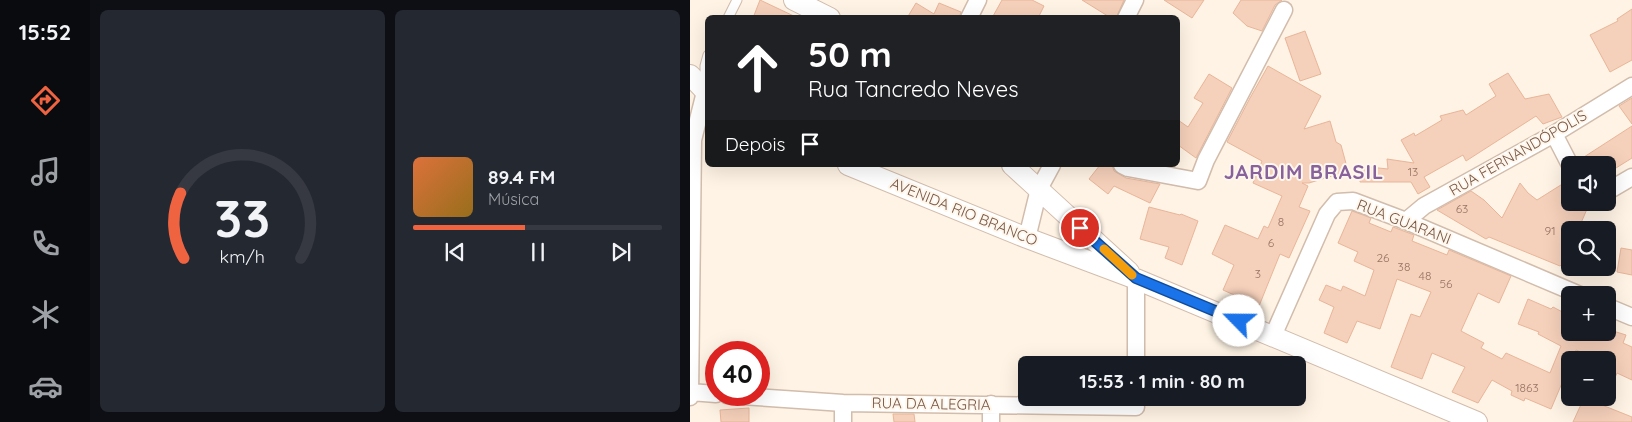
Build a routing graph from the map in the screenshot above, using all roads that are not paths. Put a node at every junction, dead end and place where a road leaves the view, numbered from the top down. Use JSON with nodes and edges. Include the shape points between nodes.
{"nodes":[{"id":1,"x":737,"y":0,"type":"edge"},
{"id":2,"x":794,"y":0,"type":"edge"},
{"id":3,"x":978,"y":0,"type":"edge"},
{"id":4,"x":1135,"y":0,"type":"edge"},
{"id":5,"x":820,"y":9,"type":"edge"},
{"id":6,"x":1284,"y":10,"type":"dead end"},
{"id":7,"x":730,"y":15,"type":"edge"},
{"id":8,"x":971,"y":15,"type":"edge"},
{"id":9,"x":1128,"y":15,"type":"edge"},
{"id":10,"x":690,"y":74,"type":"edge"},
{"id":11,"x":1632,"y":86,"type":"edge"},
{"id":12,"x":705,"y":92,"type":"edge"},
{"id":13,"x":705,"y":96,"type":"edge"},
{"id":14,"x":1554,"y":134,"type":"junction"},
{"id":15,"x":691,"y":141,"type":"edge"},
{"id":16,"x":1565,"y":156,"type":"edge"},
{"id":17,"x":853,"y":167,"type":"edge"},
{"id":18,"x":1014,"y":167,"type":"edge"},
{"id":19,"x":1051,"y":167,"type":"edge"},
{"id":20,"x":1126,"y":167,"type":"edge"},
{"id":21,"x":1632,"y":177,"type":"edge"},
{"id":22,"x":1616,"y":186,"type":"edge"},
{"id":23,"x":1039,"y":189,"type":"junction"},
{"id":24,"x":1406,"y":221,"type":"junction"},
{"id":25,"x":1027,"y":238,"type":"junction"},
{"id":26,"x":1136,"y":278,"type":"junction"},
{"id":27,"x":1561,"y":287,"type":"edge"},
{"id":28,"x":1616,"y":310,"type":"edge"},
{"id":29,"x":1632,"y":317,"type":"edge"},
{"id":30,"x":1273,"y":336,"type":"junction"},
{"id":31,"x":690,"y":352,"type":"edge"},
{"id":32,"x":1136,"y":356,"type":"edge"},
{"id":33,"x":690,"y":392,"type":"edge"},
{"id":34,"x":705,"y":393,"type":"edge"},
{"id":35,"x":690,"y":398,"type":"edge"},
{"id":36,"x":770,"y":398,"type":"edge"},
{"id":37,"x":843,"y":403,"type":"junction"},
{"id":38,"x":991,"y":404,"type":"junction"},
{"id":39,"x":1136,"y":409,"type":"edge"},
{"id":40,"x":843,"y":422,"type":"edge"},
{"id":41,"x":991,"y":422,"type":"edge"},
{"id":42,"x":1477,"y":422,"type":"edge"}],
"edges":[{"from":1,"to":7,"type":"lane"},
{"from":2,"to":5,"type":"street"},
{"from":3,"to":8,"type":"street"},
{"from":4,"to":9,"type":"street"},
{"from":6,"to":20,"type":"street","via":[[1198,181]]},
{"from":10,"to":12,"type":"street"},
{"from":11,"to":14,"type":"street","name":"RUA FERNANDÓPOLIS"},
{"from":13,"to":15,"type":"street"},
{"from":14,"to":16,"type":"street"},
{"from":14,"to":24,"type":"street","name":"RUA FERNANDÓPOLIS","via":[[1424,206]]},
{"from":15,"to":31,"type":"street"},
{"from":17,"to":25,"type":"street","name":"AVENIDA RIO BRANCO"},
{"from":18,"to":23,"type":"street"},
{"from":19,"to":23,"type":"street"},
{"from":21,"to":22,"type":"street"},
{"from":23,"to":25,"type":"street"},
{"from":23,"to":26,"type":"street"},
{"from":24,"to":27,"type":"street","name":"RUA GUARANI"},
{"from":24,"to":30,"type":"street","name":"RUA GUARANI","via":[[1353,202],[1337,202],[1327,214]]},
{"from":25,"to":26,"type":"street","name":"AVENIDA RIO BRANCO"},
{"from":26,"to":30,"type":"street","name":"AVENIDA RIO BRANCO"},
{"from":26,"to":32,"type":"street"},
{"from":28,"to":29,"type":"street"},
{"from":30,"to":42,"type":"street","name":"AVENIDA RIO BRANCO"},
{"from":31,"to":33,"type":"street"},
{"from":33,"to":34,"type":"street"},
{"from":33,"to":35,"type":"street"},
{"from":36,"to":37,"type":"street","name":"RUA DA ALEGRIA"},
{"from":37,"to":38,"type":"street","name":"RUA DA ALEGRIA"},
{"from":37,"to":40,"type":"street"},
{"from":38,"to":39,"type":"street","name":"RUA DA ALEGRIA"},
{"from":38,"to":41,"type":"street"}]}
